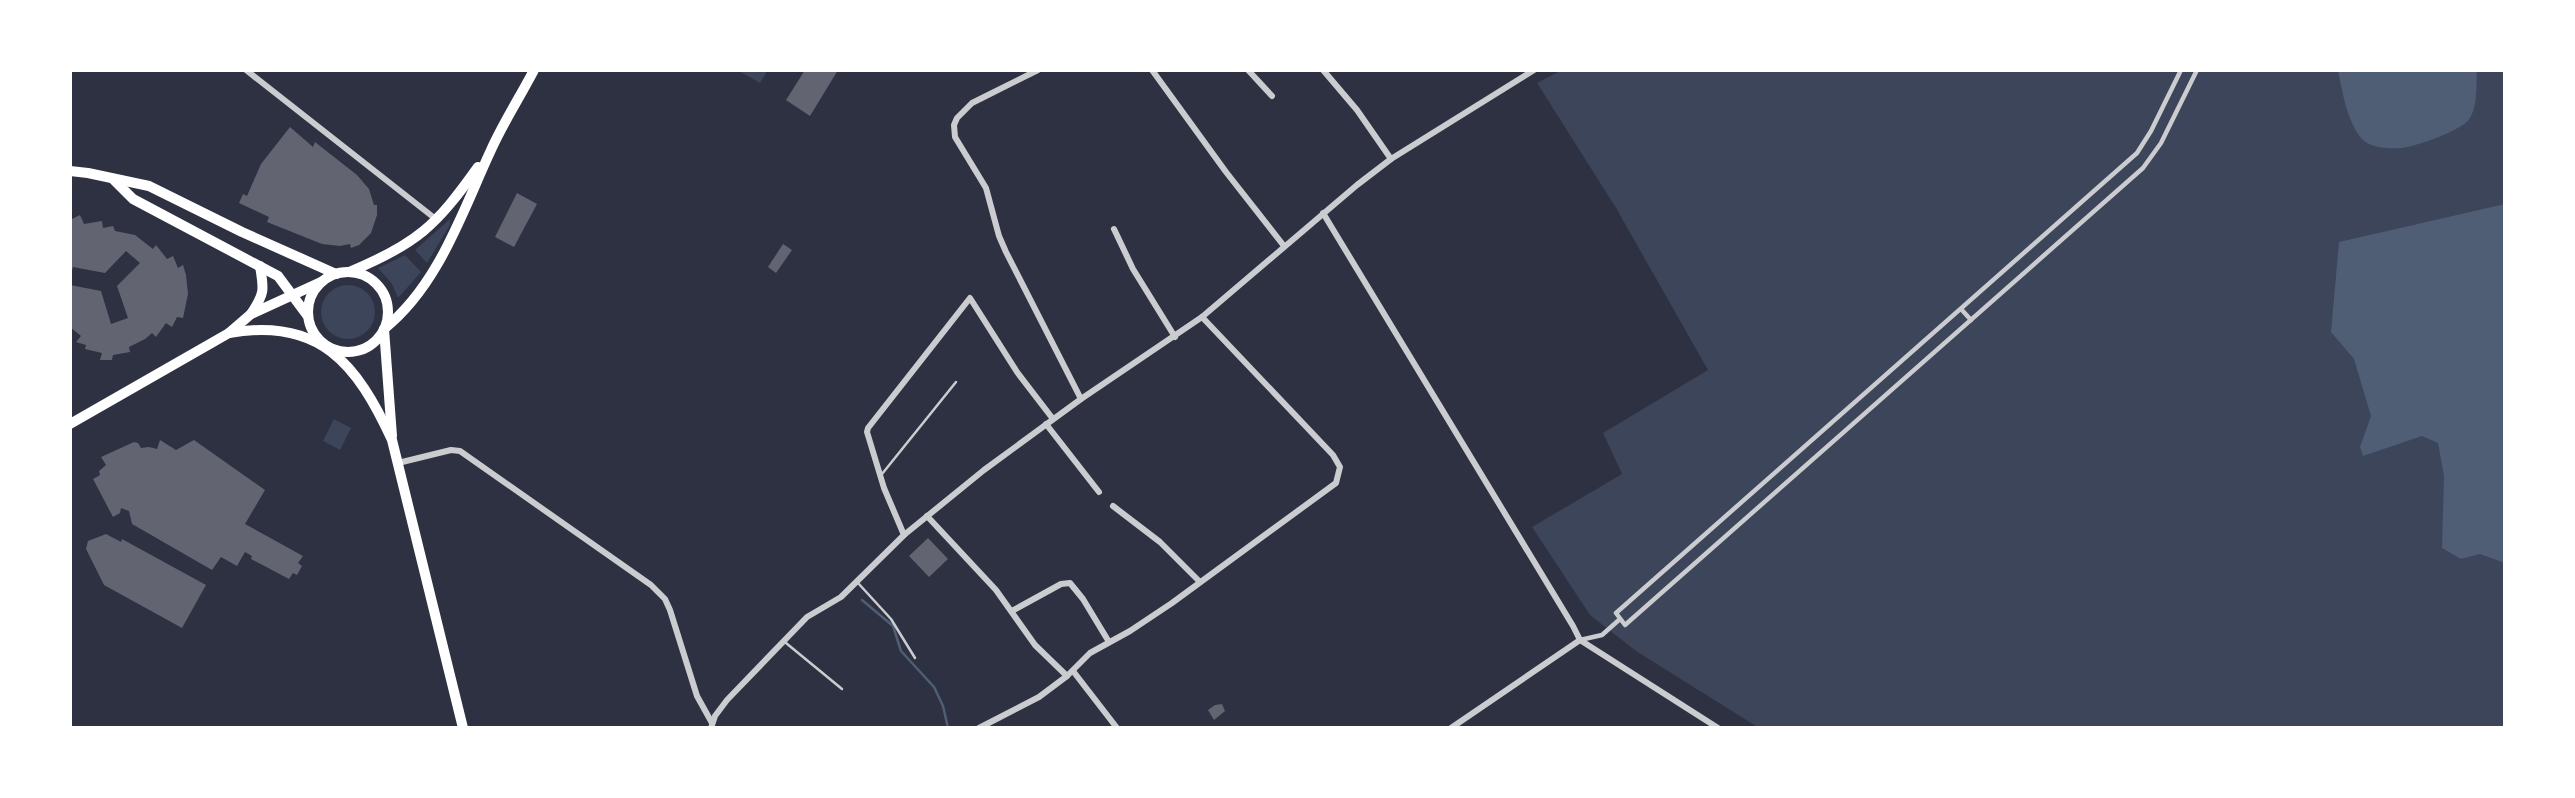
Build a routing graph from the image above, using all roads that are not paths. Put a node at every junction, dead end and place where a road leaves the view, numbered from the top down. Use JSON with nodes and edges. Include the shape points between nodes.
{"nodes":[{"id":1,"x":246,"y":70,"type":"edge"},
{"id":2,"x":534,"y":70,"type":"edge"},
{"id":3,"x":1152,"y":70,"type":"edge"},
{"id":4,"x":1248,"y":70,"type":"edge"},
{"id":5,"x":1323,"y":70,"type":"edge"},
{"id":6,"x":1534,"y":70,"type":"edge"},
{"id":7,"x":2181,"y":70,"type":"edge"},
{"id":8,"x":2197,"y":70,"type":"edge"},
{"id":9,"x":1032,"y":71,"type":"edge"},
{"id":10,"x":1272,"y":96,"type":"dead end"},
{"id":11,"x":491,"y":148,"type":"junction"},
{"id":12,"x":1391,"y":159,"type":"junction"},
{"id":13,"x":70,"y":171,"type":"edge"},
{"id":14,"x":113,"y":179,"type":"junction"},
{"id":15,"x":1323,"y":213,"type":"junction"},
{"id":16,"x":437,"y":220,"type":"junction"},
{"id":17,"x":1114,"y":229,"type":"dead end"},
{"id":18,"x":1284,"y":246,"type":"junction"},
{"id":19,"x":260,"y":266,"type":"junction"},
{"id":20,"x":348,"y":272,"type":"junction"},
{"id":21,"x":336,"y":274,"type":"junction"},
{"id":22,"x":321,"y":282,"type":"junction"},
{"id":23,"x":294,"y":295,"type":"junction"},
{"id":24,"x":1961,"y":309,"type":"junction"},
{"id":25,"x":251,"y":314,"type":"junction"},
{"id":26,"x":307,"y":315,"type":"junction"},
{"id":27,"x":1202,"y":317,"type":"junction"},
{"id":28,"x":1971,"y":320,"type":"junction"},
{"id":29,"x":384,"y":329,"type":"junction"},
{"id":30,"x":229,"y":333,"type":"junction"},
{"id":31,"x":1175,"y":337,"type":"junction"},
{"id":32,"x":329,"y":348,"type":"junction"},
{"id":33,"x":956,"y":382,"type":"dead end"},
{"id":34,"x":1081,"y":399,"type":"junction"},
{"id":35,"x":1053,"y":419,"type":"junction"},
{"id":36,"x":70,"y":424,"type":"edge"},
{"id":37,"x":1046,"y":424,"type":"junction"},
{"id":38,"x":392,"y":440,"type":"junction"},
{"id":39,"x":398,"y":463,"type":"junction"},
{"id":40,"x":881,"y":477,"type":"junction"},
{"id":41,"x":1099,"y":492,"type":"dead end"},
{"id":42,"x":1113,"y":506,"type":"dead end"},
{"id":43,"x":927,"y":516,"type":"junction"},
{"id":44,"x":904,"y":535,"type":"junction"},
{"id":45,"x":857,"y":582,"type":"junction"},
{"id":46,"x":1200,"y":582,"type":"junction"},
{"id":47,"x":1013,"y":611,"type":"junction"},
{"id":48,"x":1620,"y":619,"type":"junction"},
{"id":49,"x":1580,"y":640,"type":"junction"},
{"id":50,"x":783,"y":641,"type":"junction"},
{"id":51,"x":1109,"y":642,"type":"junction"},
{"id":52,"x":915,"y":658,"type":"dead end"},
{"id":53,"x":1070,"y":674,"type":"junction"},
{"id":54,"x":842,"y":689,"type":"dead end"},
{"id":55,"x":712,"y":725,"type":"edge"},
{"id":56,"x":463,"y":728,"type":"edge"},
{"id":57,"x":979,"y":728,"type":"edge"},
{"id":58,"x":1117,"y":728,"type":"edge"},
{"id":59,"x":1451,"y":728,"type":"edge"},
{"id":60,"x":1718,"y":728,"type":"edge"}],
"edges":[{"from":1,"to":16,"type":"street"},
{"from":2,"to":11,"type":"main road"},
{"from":3,"to":18,"type":"street"},
{"from":4,"to":10,"type":"street"},
{"from":5,"to":12,"type":"street"},
{"from":6,"to":12,"type":"street"},
{"from":7,"to":24,"type":"street","via":[[2137,153]]},
{"from":8,"to":28,"type":"street","via":[[2149,161]]},
{"from":9,"to":34,"type":"street","via":[[972,103],[957,118],[954,130],[986,188],[1006,252]]},
{"from":11,"to":16,"type":"main road"},
{"from":11,"to":29,"type":"main road","via":[[461,218],[422,288]]},
{"from":12,"to":15,"type":"street"},
{"from":13,"to":14,"type":"main road"},
{"from":14,"to":19,"type":"main road","via":[[133,199]]},
{"from":14,"to":21,"type":"main road","via":[[149,186]]},
{"from":15,"to":18,"type":"street"},
{"from":15,"to":49,"type":"street"},
{"from":16,"to":20,"type":"main road","via":[[406,246]]},
{"from":17,"to":31,"type":"street"},
{"from":18,"to":27,"type":"street"},
{"from":19,"to":23,"type":"main road","via":[[278,276]]},
{"from":19,"to":25,"type":"main road","via":[[264,288]]},
{"from":20,"to":21,"type":"main road"},
{"from":20,"to":29,"type":"main road","via":[[368,278],[380,288],[388,309]]},
{"from":21,"to":22,"type":"main road"},
{"from":22,"to":23,"type":"main road"},
{"from":22,"to":26,"type":"main road","via":[[309,299]]},
{"from":23,"to":25,"type":"main road"},
{"from":23,"to":26,"type":"main road"},
{"from":24,"to":28,"type":"street"},
{"from":24,"to":48,"type":"street","via":[[1616,613]]},
{"from":25,"to":30,"type":"main road"},
{"from":26,"to":32,"type":"main road","via":[[316,338]]},
{"from":27,"to":31,"type":"street"},
{"from":27,"to":46,"type":"street","via":[[1333,455],[1340,472],[1332,486]]},
{"from":28,"to":48,"type":"street","via":[[1625,625]]},
{"from":29,"to":32,"type":"main road","via":[[360,351]]},
{"from":29,"to":38,"type":"main road"},
{"from":30,"to":32,"type":"main road","via":[[270,328]]},
{"from":30,"to":36,"type":"main road"},
{"from":31,"to":34,"type":"street"},
{"from":32,"to":38,"type":"main road","via":[[359,379]]},
{"from":33,"to":40,"type":"lane"},
{"from":34,"to":35,"type":"street"},
{"from":35,"to":37,"type":"street"},
{"from":35,"to":40,"type":"street","via":[[970,298],[868,428]]},
{"from":37,"to":41,"type":"street"},
{"from":37,"to":43,"type":"street"},
{"from":38,"to":39,"type":"main road"},
{"from":39,"to":55,"type":"street","via":[[460,451],[652,585],[670,610],[697,696]]},
{"from":39,"to":56,"type":"main road"},
{"from":40,"to":44,"type":"street"},
{"from":42,"to":46,"type":"street","via":[[1168,548]]},
{"from":43,"to":44,"type":"street"},
{"from":43,"to":47,"type":"street"},
{"from":44,"to":45,"type":"street"},
{"from":45,"to":50,"type":"street","via":[[807,617]]},
{"from":45,"to":52,"type":"lane","via":[[891,618]]},
{"from":46,"to":51,"type":"street"},
{"from":47,"to":51,"type":"street","via":[[1070,583]]},
{"from":47,"to":53,"type":"street","via":[[1035,645]]},
{"from":48,"to":49,"type":"street","via":[[1602,635]]},
{"from":49,"to":59,"type":"street"},
{"from":49,"to":60,"type":"street"},
{"from":50,"to":54,"type":"lane"},
{"from":50,"to":55,"type":"street","via":[[727,700]]},
{"from":51,"to":53,"type":"street","via":[[1090,653]]},
{"from":53,"to":57,"type":"street","via":[[1027,706]]},
{"from":53,"to":58,"type":"street"}]}
